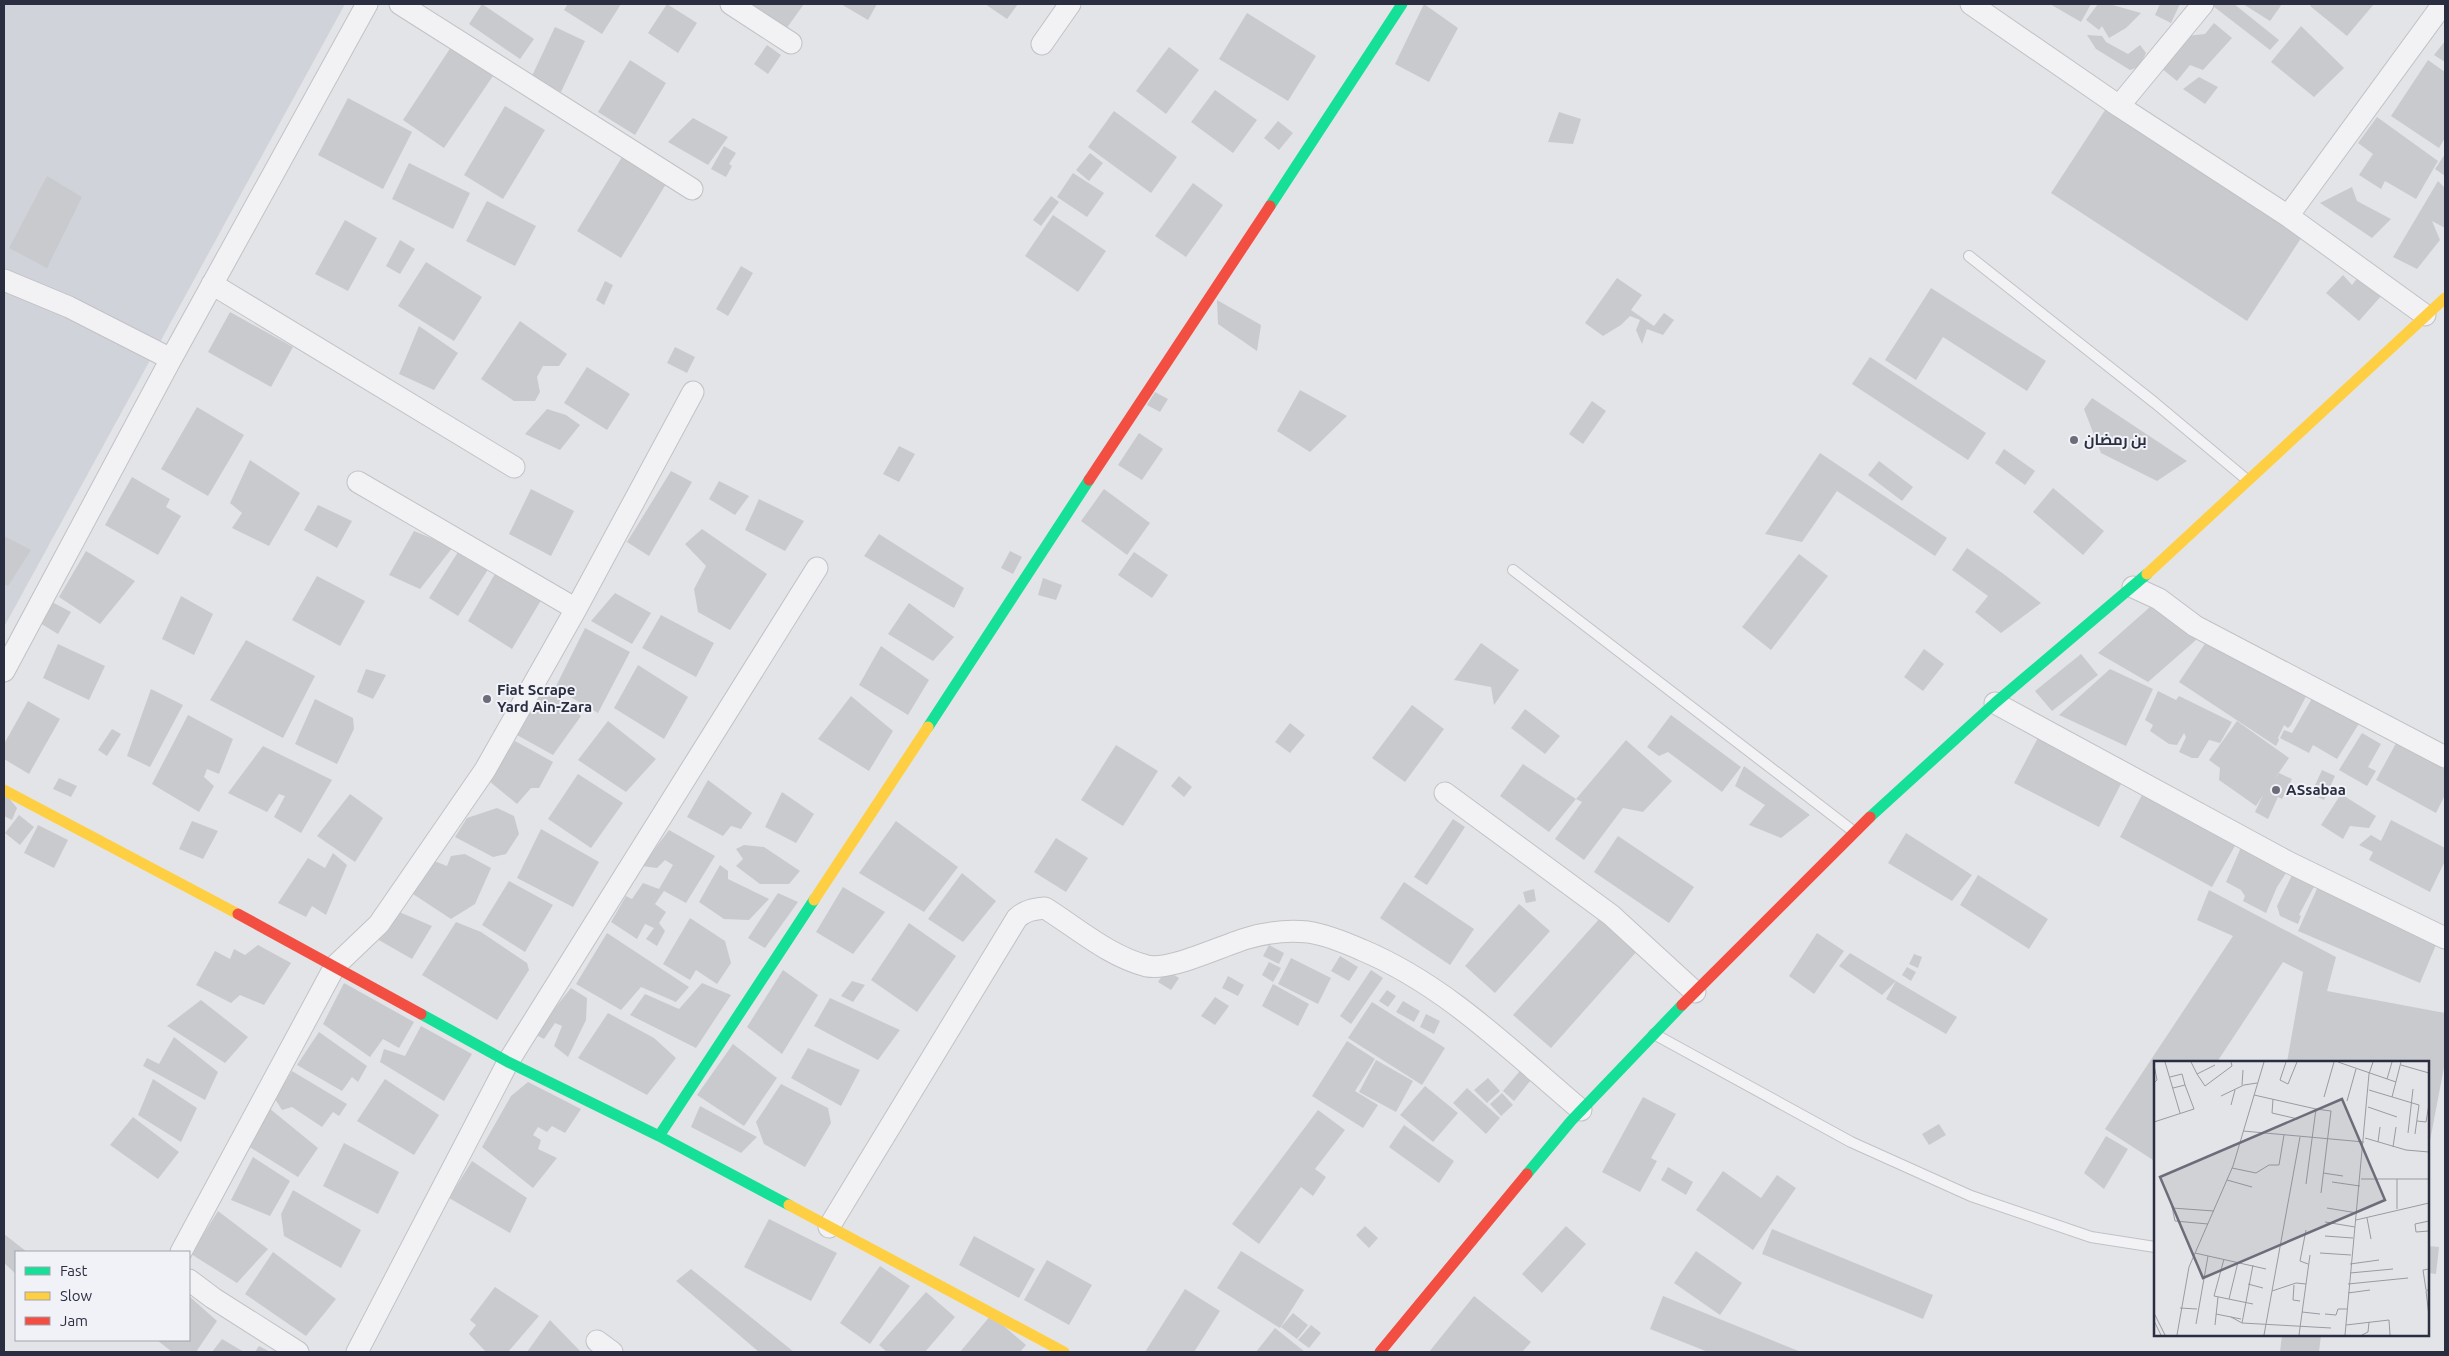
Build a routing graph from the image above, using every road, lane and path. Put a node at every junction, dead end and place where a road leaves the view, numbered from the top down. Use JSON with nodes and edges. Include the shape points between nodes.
{"nodes":[{"id":1,"x":367,"y":4,"type":"edge"},
{"id":2,"x":400,"y":4,"type":"edge"},
{"id":3,"x":731,"y":4,"type":"edge"},
{"id":4,"x":1070,"y":4,"type":"edge"},
{"id":5,"x":1402,"y":4,"type":"edge"},
{"id":6,"x":2203,"y":4,"type":"edge"},
{"id":7,"x":2443,"y":4,"type":"edge"},
{"id":8,"x":1976,"y":5,"type":"edge"},
{"id":9,"x":791,"y":43,"type":"dead end"},
{"id":10,"x":1042,"y":44,"type":"dead end"},
{"id":11,"x":2119,"y":106,"type":"junction"},
{"id":12,"x":692,"y":189,"type":"dead end"},
{"id":13,"x":2288,"y":216,"type":"junction"},
{"id":14,"x":1969,"y":256,"type":"dead end"},
{"id":15,"x":4,"y":280,"type":"edge"},
{"id":16,"x":212,"y":284,"type":"junction"},
{"id":17,"x":2445,"y":298,"type":"edge"},
{"id":18,"x":2425,"y":315,"type":"junction"},
{"id":19,"x":170,"y":359,"type":"junction"},
{"id":20,"x":693,"y":392,"type":"dead end"},
{"id":21,"x":514,"y":467,"type":"dead end"},
{"id":22,"x":2247,"y":480,"type":"junction"},
{"id":23,"x":358,"y":482,"type":"dead end"},
{"id":24,"x":817,"y":568,"type":"dead end"},
{"id":25,"x":1513,"y":570,"type":"dead end"},
{"id":26,"x":2133,"y":587,"type":"junction"},
{"id":27,"x":576,"y":609,"type":"junction"},
{"id":28,"x":4,"y":671,"type":"edge"},
{"id":29,"x":1995,"y":703,"type":"junction"},
{"id":30,"x":2445,"y":757,"type":"edge"},
{"id":31,"x":4,"y":790,"type":"edge"},
{"id":32,"x":1445,"y":793,"type":"dead end"},
{"id":33,"x":1854,"y":832,"type":"junction"},
{"id":34,"x":2445,"y":938,"type":"edge"},
{"id":35,"x":335,"y":966,"type":"junction"},
{"id":36,"x":1695,"y":992,"type":"junction"},
{"id":37,"x":1654,"y":1033,"type":"junction"},
{"id":38,"x":508,"y":1062,"type":"junction"},
{"id":39,"x":1581,"y":1110,"type":"junction"},
{"id":40,"x":659,"y":1136,"type":"junction"},
{"id":41,"x":829,"y":1227,"type":"junction"},
{"id":42,"x":2154,"y":1247,"type":"edge"},
{"id":43,"x":182,"y":1251,"type":"edge"},
{"id":44,"x":190,"y":1281,"type":"edge"},
{"id":45,"x":298,"y":1352,"type":"edge"},
{"id":46,"x":357,"y":1352,"type":"edge"},
{"id":47,"x":1064,"y":1352,"type":"edge"},
{"id":48,"x":1380,"y":1352,"type":"edge"}],
"edges":[{"from":1,"to":16,"type":"street"},
{"from":2,"to":12,"type":"street"},
{"from":3,"to":9,"type":"street"},
{"from":4,"to":10,"type":"street"},
{"from":5,"to":40,"type":"street"},
{"from":6,"to":11,"type":"street"},
{"from":7,"to":13,"type":"street"},
{"from":8,"to":11,"type":"street"},
{"from":11,"to":13,"type":"street"},
{"from":13,"to":18,"type":"street"},
{"from":14,"to":22,"type":"lane"},
{"from":15,"to":19,"type":"street","via":[[69,307]]},
{"from":16,"to":19,"type":"street"},
{"from":16,"to":21,"type":"street"},
{"from":17,"to":18,"type":"street"},
{"from":18,"to":22,"type":"street"},
{"from":19,"to":28,"type":"street"},
{"from":20,"to":27,"type":"street"},
{"from":22,"to":26,"type":"street"},
{"from":23,"to":27,"type":"street"},
{"from":24,"to":38,"type":"street"},
{"from":25,"to":33,"type":"lane"},
{"from":26,"to":29,"type":"street"},
{"from":26,"to":30,"type":"street","via":[[2159,599],[2195,626]]},
{"from":27,"to":35,"type":"street","via":[[485,770],[379,924]]},
{"from":29,"to":33,"type":"street"},
{"from":29,"to":34,"type":"street","via":[[2288,862]]},
{"from":31,"to":35,"type":"street"},
{"from":32,"to":36,"type":"street","via":[[1611,915]]},
{"from":33,"to":36,"type":"street"},
{"from":35,"to":38,"type":"street"},
{"from":35,"to":43,"type":"street"},
{"from":36,"to":37,"type":"street"},
{"from":37,"to":39,"type":"street"},
{"from":37,"to":42,"type":"lane","via":[[1851,1142],[1971,1196],[2091,1237]]},
{"from":38,"to":40,"type":"street"},
{"from":38,"to":46,"type":"street"},
{"from":39,"to":41,"type":"street","via":[[1444,994],[1388,960],[1336,938],[1280,930],[1177,962],[1148,966],[1121,957],[1045,908],[1034,909],[1017,918]]},
{"from":39,"to":48,"type":"street"},
{"from":40,"to":41,"type":"street"},
{"from":41,"to":47,"type":"street"},
{"from":44,"to":45,"type":"street"}]}
